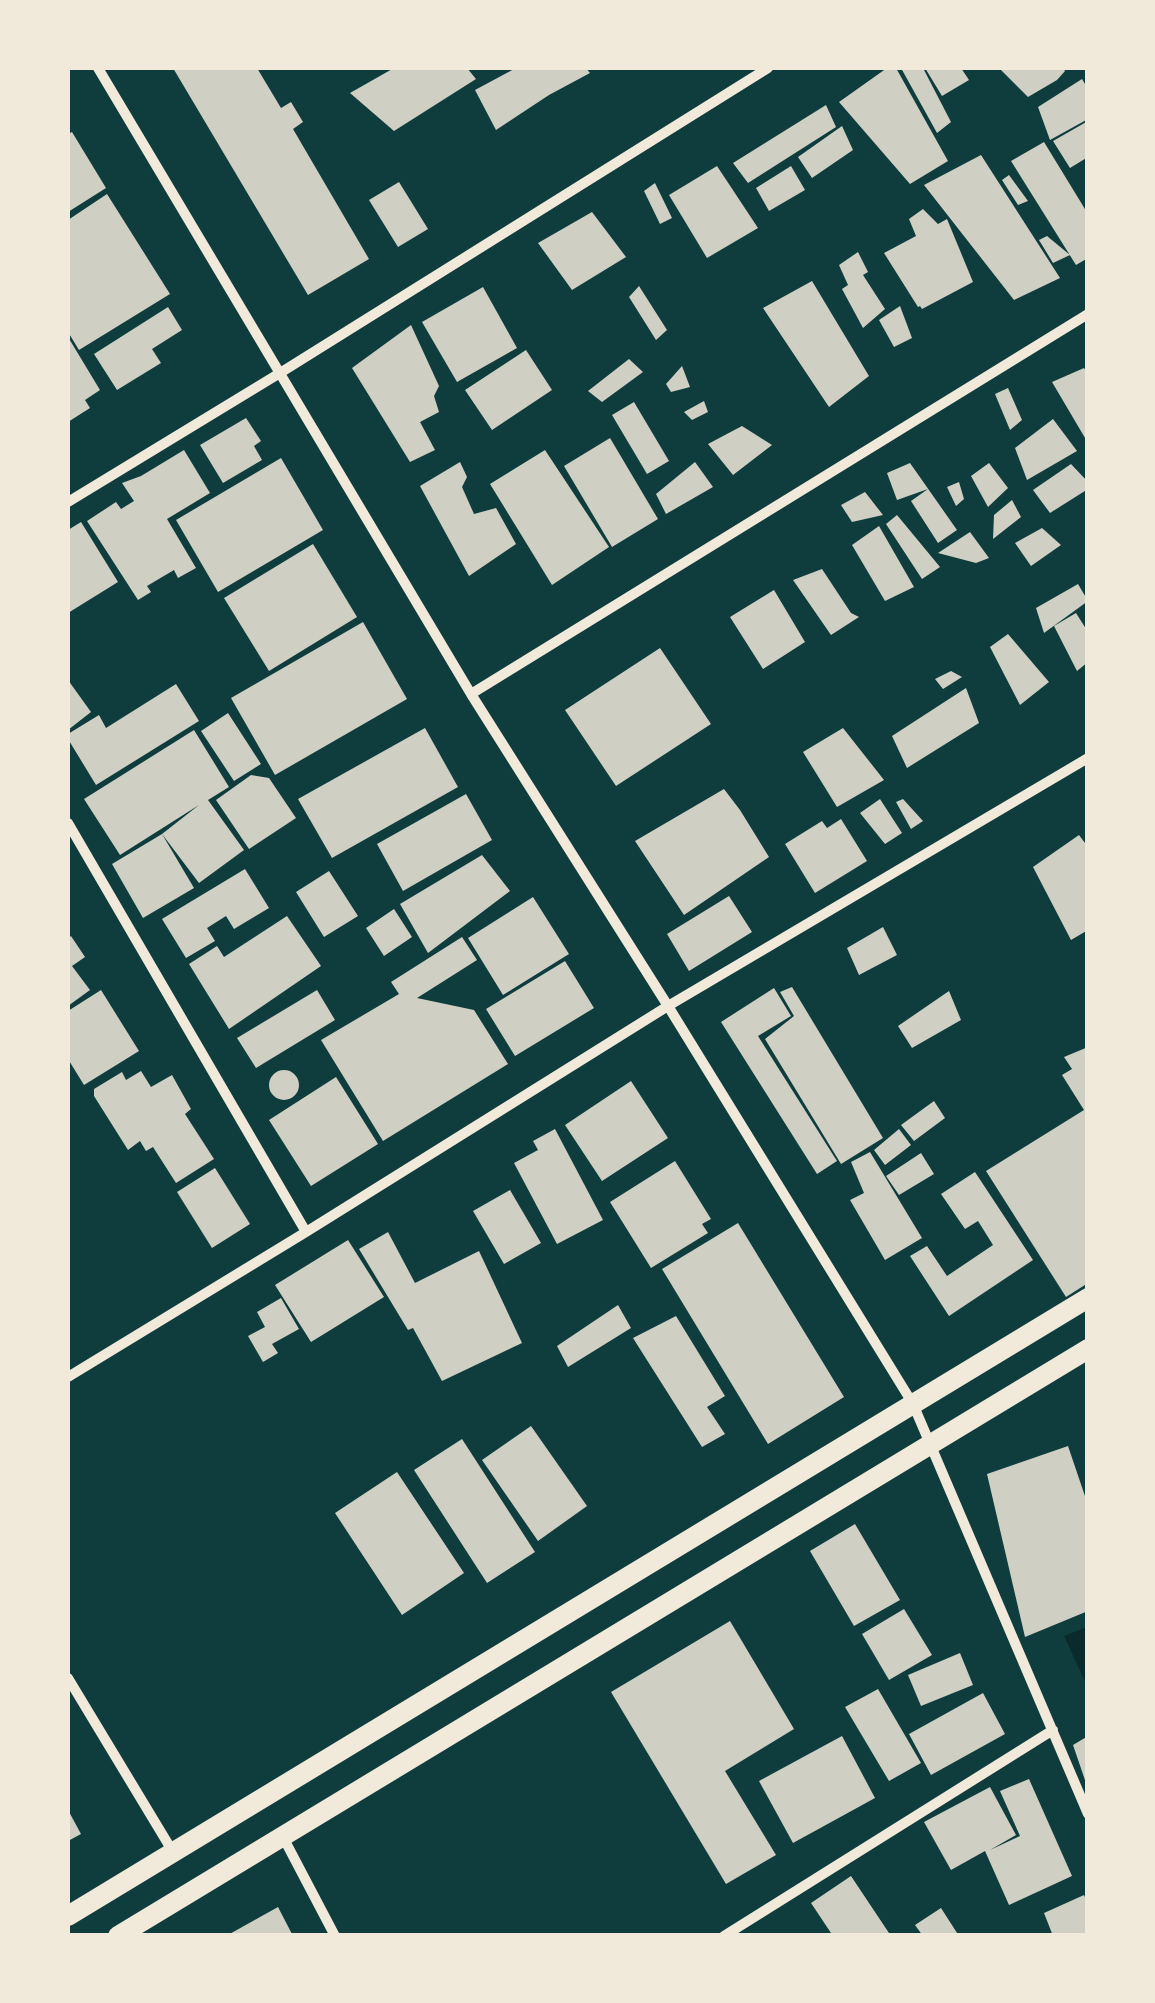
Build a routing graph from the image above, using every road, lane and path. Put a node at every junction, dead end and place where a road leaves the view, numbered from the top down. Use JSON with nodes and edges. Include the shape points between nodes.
{"nodes":[{"id":1,"x":98,"y":68,"type":"edge"},
{"id":2,"x":768,"y":68,"type":"edge"},
{"id":3,"x":1088,"y":314,"type":"edge"},
{"id":4,"x":280,"y":373,"type":"junction"},
{"id":5,"x":68,"y":502,"type":"edge"},
{"id":6,"x":472,"y":694,"type":"junction"},
{"id":7,"x":1088,"y":758,"type":"edge"},
{"id":8,"x":68,"y":823,"type":"edge"},
{"id":9,"x":668,"y":1006,"type":"junction"},
{"id":10,"x":306,"y":1232,"type":"junction"},
{"id":11,"x":1088,"y":1298,"type":"edge"},
{"id":12,"x":1088,"y":1349,"type":"edge"},
{"id":13,"x":68,"y":1377,"type":"edge"},
{"id":14,"x":913,"y":1404,"type":"junction"},
{"id":15,"x":930,"y":1444,"type":"junction"},
{"id":16,"x":68,"y":1678,"type":"edge"},
{"id":17,"x":1053,"y":1730,"type":"junction"},
{"id":18,"x":1088,"y":1814,"type":"edge"},
{"id":19,"x":282,"y":1836,"type":"junction"},
{"id":20,"x":172,"y":1852,"type":"junction"},
{"id":21,"x":68,"y":1916,"type":"edge"},
{"id":22,"x":118,"y":1936,"type":"edge"},
{"id":23,"x":335,"y":1936,"type":"edge"},
{"id":24,"x":724,"y":1936,"type":"edge"}],
"edges":[{"from":1,"to":4,"type":"street"},
{"from":2,"to":4,"type":"street"},
{"from":3,"to":6,"type":"street"},
{"from":4,"to":5,"type":"street"},
{"from":4,"to":6,"type":"street"},
{"from":6,"to":9,"type":"street"},
{"from":7,"to":9,"type":"street"},
{"from":8,"to":10,"type":"street"},
{"from":9,"to":10,"type":"street"},
{"from":9,"to":14,"type":"street"},
{"from":10,"to":13,"type":"street"},
{"from":11,"to":14,"type":"main road"},
{"from":12,"to":15,"type":"main road"},
{"from":14,"to":15,"type":"street"},
{"from":14,"to":20,"type":"main road"},
{"from":15,"to":17,"type":"street"},
{"from":15,"to":19,"type":"main road"},
{"from":16,"to":20,"type":"street"},
{"from":17,"to":18,"type":"street"},
{"from":17,"to":24,"type":"street"},
{"from":19,"to":22,"type":"main road"},
{"from":19,"to":23,"type":"street"},
{"from":20,"to":21,"type":"main road"}]}
